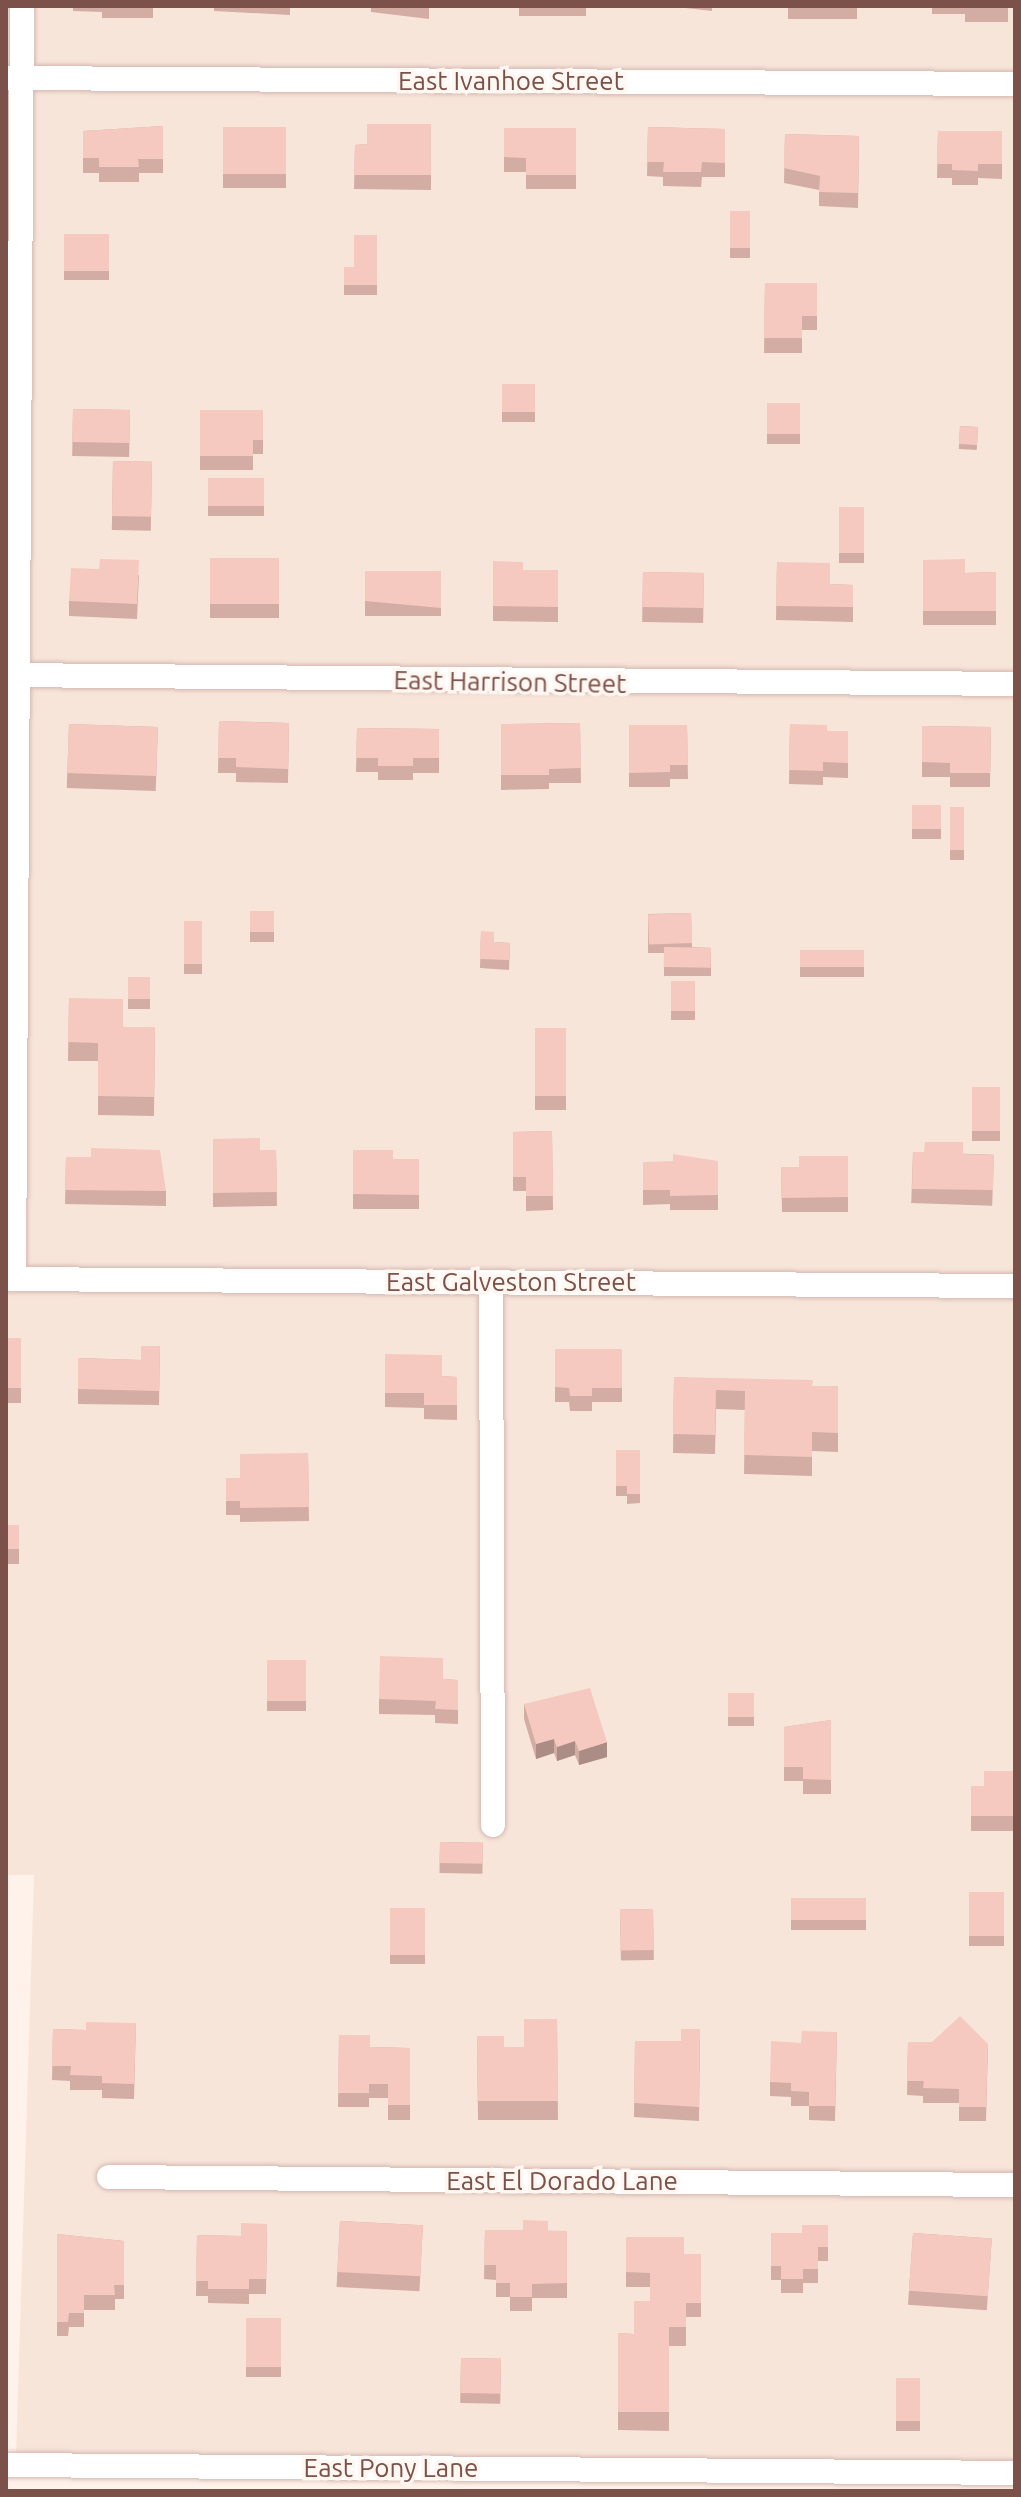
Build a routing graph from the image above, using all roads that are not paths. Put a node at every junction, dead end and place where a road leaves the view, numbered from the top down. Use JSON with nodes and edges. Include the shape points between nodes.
{"nodes":[{"id":1,"x":22,"y":6,"type":"edge"},
{"id":2,"x":14,"y":78,"type":"edge"},
{"id":3,"x":1015,"y":84,"type":"edge"},
{"id":4,"x":13,"y":675,"type":"edge"},
{"id":5,"x":1015,"y":684,"type":"edge"},
{"id":6,"x":10,"y":1279,"type":"edge"},
{"id":7,"x":491,"y":1282,"type":"junction"},
{"id":8,"x":1015,"y":1286,"type":"edge"},
{"id":9,"x":493,"y":1825,"type":"dead end"},
{"id":10,"x":109,"y":2177,"type":"dead end"},
{"id":11,"x":1015,"y":2185,"type":"edge"},
{"id":12,"x":6,"y":2465,"type":"edge"},
{"id":13,"x":1015,"y":2473,"type":"edge"}],
"edges":[{"from":1,"to":2,"type":"street"},
{"from":2,"to":3,"type":"street","name":"East Ivanhoe Street"},
{"from":2,"to":4,"type":"street"},
{"from":4,"to":5,"type":"street","name":"East Harrison Street"},
{"from":4,"to":6,"type":"street"},
{"from":6,"to":7,"type":"street","name":"East Galveston Street"},
{"from":7,"to":8,"type":"street","name":"East Galveston Street"},
{"from":7,"to":9,"type":"street"},
{"from":10,"to":11,"type":"street","name":"East El Dorado Lane"},
{"from":12,"to":13,"type":"street","name":"East Pony Lane"}]}
